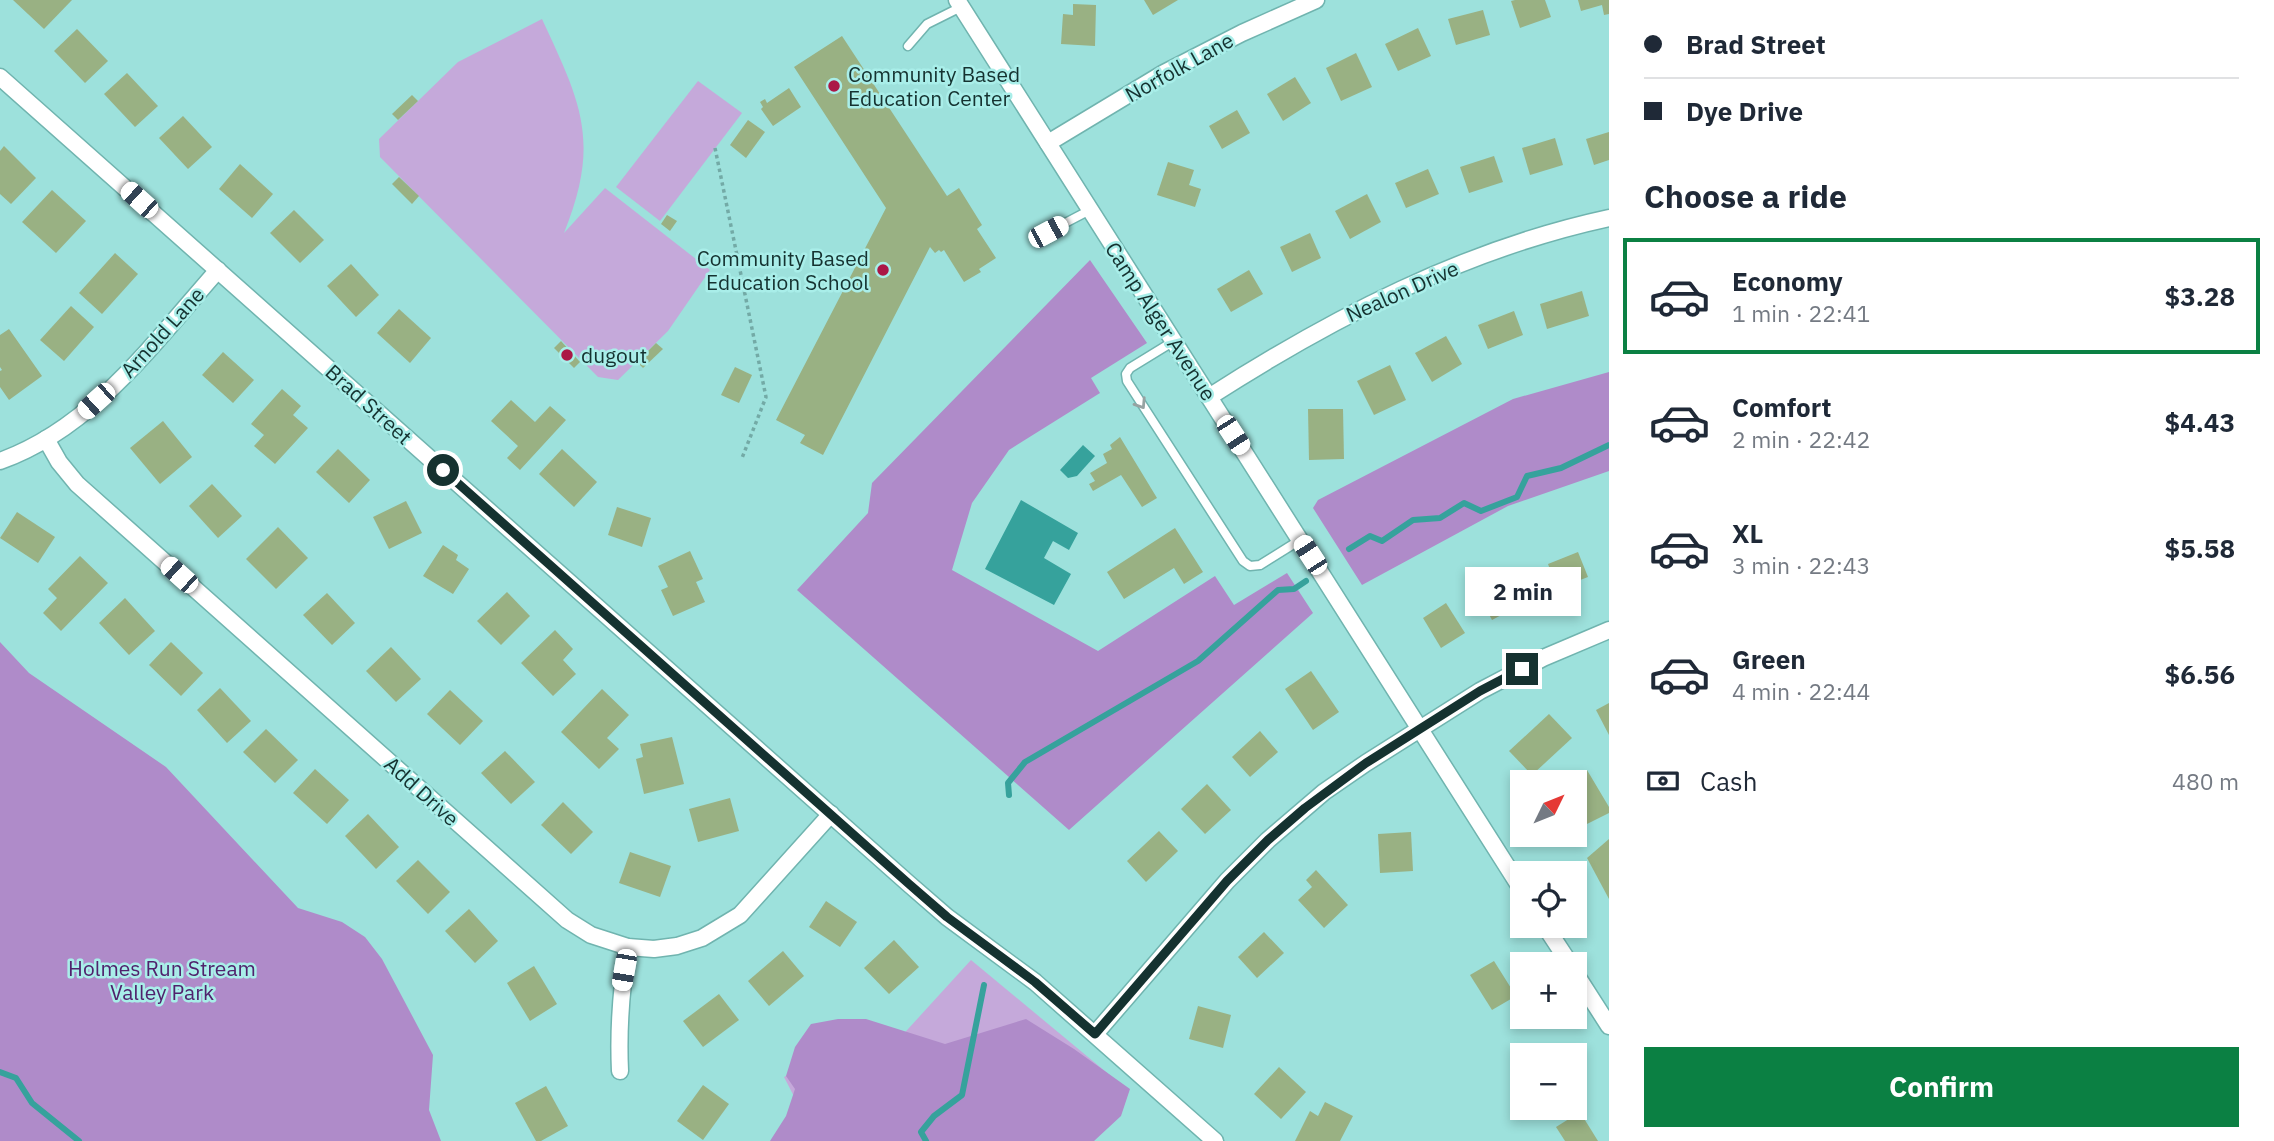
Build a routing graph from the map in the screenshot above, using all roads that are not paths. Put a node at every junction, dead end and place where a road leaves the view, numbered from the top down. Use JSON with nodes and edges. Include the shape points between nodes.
{"nodes":[{"id":1,"x":1316,"y":0,"type":"edge"},
{"id":2,"x":959,"y":3,"type":"edge"},
{"id":3,"x":908,"y":46,"type":"dead end"},
{"id":4,"x":0,"y":77,"type":"edge"},
{"id":5,"x":1048,"y":143,"type":"junction"},
{"id":6,"x":1090,"y":210,"type":"junction"},
{"id":7,"x":1609,"y":218,"type":"edge"},
{"id":8,"x":1048,"y":232,"type":"dead end"},
{"id":9,"x":218,"y":270,"type":"junction"},
{"id":10,"x":1174,"y":341,"type":"junction"},
{"id":11,"x":1209,"y":397,"type":"junction"},
{"id":12,"x":46,"y":439,"type":"junction"},
{"id":13,"x":0,"y":461,"type":"edge"},
{"id":14,"x":1300,"y":540,"type":"junction"},
{"id":15,"x":1609,"y":629,"type":"edge"},
{"id":16,"x":1420,"y":729,"type":"junction"},
{"id":17,"x":831,"y":814,"type":"junction"},
{"id":18,"x":1510,"y":871,"type":"edge"},
{"id":19,"x":628,"y":947,"type":"junction"},
{"id":20,"x":1587,"y":992,"type":"edge"},
{"id":21,"x":1609,"y":1026,"type":"edge"},
{"id":22,"x":1095,"y":1034,"type":"junction"},
{"id":23,"x":620,"y":1071,"type":"dead end"},
{"id":24,"x":1215,"y":1141,"type":"edge"}],
"edges":[{"from":1,"to":5,"type":"street","name":"Norfolk Lane","via":[[1164,73]]},
{"from":2,"to":3,"type":"lane","via":[[927,24]]},
{"from":2,"to":5,"type":"street","name":"Camp Alger Avenue"},
{"from":4,"to":9,"type":"street","name":"Brad Street"},
{"from":5,"to":6,"type":"street","name":"Camp Alger Avenue"},
{"from":6,"to":8,"type":"lane"},
{"from":6,"to":10,"type":"street","name":"Camp Alger Avenue"},
{"from":7,"to":11,"type":"street","name":"Nealon Drive","via":[[1514,245],[1408,285],[1335,321]]},
{"from":9,"to":12,"type":"street","name":"Arnold Lane","via":[[114,385]]},
{"from":9,"to":17,"type":"street","name":"Brad Street"},
{"from":10,"to":11,"type":"street","name":"Camp Alger Avenue"},
{"from":10,"to":14,"type":"lane","one_way":true,"via":[[1130,368],[1127,381],[1243,561],[1260,565]]},
{"from":11,"to":14,"type":"street","name":"Camp Alger Avenue"},
{"from":12,"to":13,"type":"street","name":"Arnold Lane"},
{"from":12,"to":19,"type":"street","name":"Add Drive","via":[[77,484],[567,920],[591,935]]},
{"from":14,"to":16,"type":"street","name":"Camp Alger Avenue"},
{"from":15,"to":16,"type":"street","via":[[1480,691]]},
{"from":16,"to":18,"type":"street","name":"Camp Alger Avenue"},
{"from":16,"to":22,"type":"street","via":[[1324,792],[1268,840]]},
{"from":17,"to":19,"type":"street","name":"Add Drive","via":[[726,926],[677,946]]},
{"from":17,"to":22,"type":"street","name":"Brad Street","via":[[947,917],[1035,982]]},
{"from":19,"to":23,"type":"street","via":[[620,993]]},
{"from":20,"to":21,"type":"street"},
{"from":22,"to":24,"type":"street","name":"Brad Street"}]}
